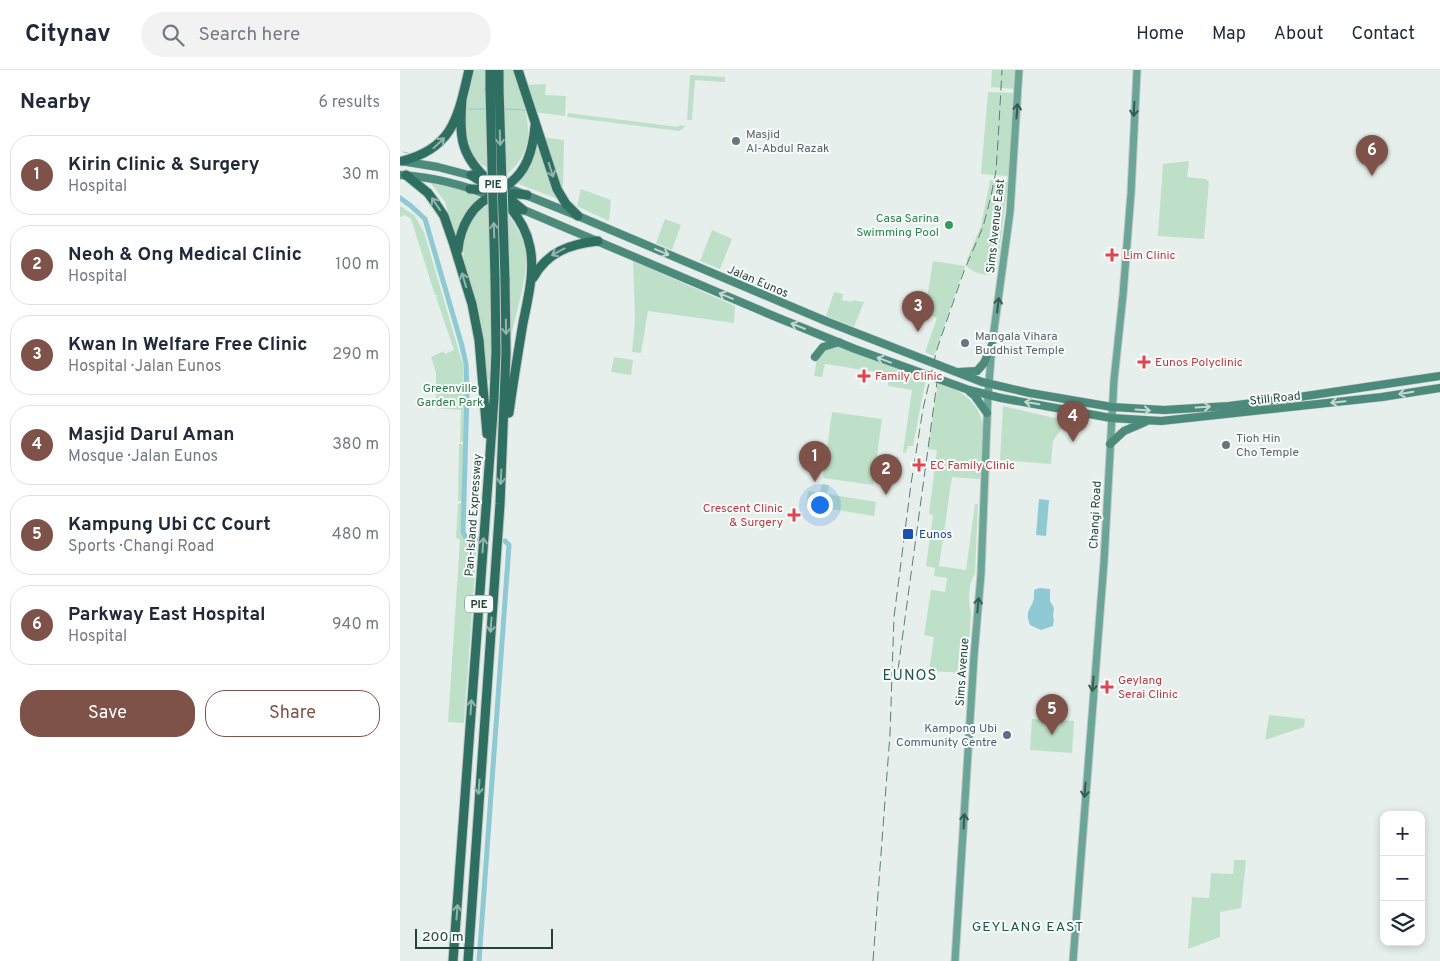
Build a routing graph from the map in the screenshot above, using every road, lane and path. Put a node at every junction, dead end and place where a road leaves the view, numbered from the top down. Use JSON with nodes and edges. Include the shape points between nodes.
{"nodes":[{"id":1,"x":469,"y":70,"type":"edge"},
{"id":2,"x":490,"y":70,"type":"edge"},
{"id":3,"x":499,"y":70,"type":"edge"},
{"id":4,"x":518,"y":70,"type":"edge"},
{"id":5,"x":1019,"y":70,"type":"edge"},
{"id":6,"x":1137,"y":70,"type":"edge"},
{"id":7,"x":495,"y":89,"type":"junction"},
{"id":8,"x":462,"y":99,"type":"junction"},
{"id":9,"x":536,"y":123,"type":"junction"},
{"id":10,"x":401,"y":161,"type":"edge"},
{"id":11,"x":403,"y":175,"type":"edge"},
{"id":12,"x":471,"y":175,"type":"joint"},
{"id":13,"x":470,"y":190,"type":"joint"},
{"id":14,"x":496,"y":190,"type":"junction"},
{"id":15,"x":527,"y":195,"type":"joint"},
{"id":16,"x":507,"y":203,"type":"junction"},
{"id":17,"x":523,"y":210,"type":"junction"},
{"id":18,"x":578,"y":216,"type":"junction"},
{"id":19,"x":629,"y":237,"type":"junction"},
{"id":20,"x":598,"y":241,"type":"junction"},
{"id":21,"x":623,"y":252,"type":"junction"},
{"id":22,"x":457,"y":255,"type":"junction"},
{"id":23,"x":500,"y":279,"type":"junction"},
{"id":24,"x":530,"y":282,"type":"junction"},
{"id":25,"x":781,"y":303,"type":"junction"},
{"id":26,"x":776,"y":317,"type":"junction"},
{"id":27,"x":839,"y":342,"type":"junction"},
{"id":28,"x":992,"y":345,"type":"junction"},
{"id":29,"x":815,"y":357,"type":"dead end"},
{"id":30,"x":955,"y":372,"type":"junction"},
{"id":31,"x":1440,"y":376,"type":"edge"},
{"id":32,"x":990,"y":384,"type":"junction"},
{"id":33,"x":1440,"y":388,"type":"edge"},
{"id":34,"x":968,"y":390,"type":"junction"},
{"id":35,"x":988,"y":395,"type":"junction"},
{"id":36,"x":1112,"y":407,"type":"junction"},
{"id":37,"x":1177,"y":409,"type":"junction"},
{"id":38,"x":987,"y":413,"type":"junction"},
{"id":39,"x":1111,"y":418,"type":"junction"},
{"id":40,"x":1179,"y":419,"type":"junction"},
{"id":41,"x":1147,"y":421,"type":"junction"},
{"id":42,"x":1110,"y":444,"type":"junction"},
{"id":43,"x":502,"y":450,"type":"junction"},
{"id":44,"x":490,"y":452,"type":"junction"},
{"id":45,"x":1074,"y":959,"type":"edge"},
{"id":46,"x":454,"y":961,"type":"edge"},
{"id":47,"x":468,"y":961,"type":"edge"},
{"id":48,"x":955,"y":961,"type":"edge"}],
"edges":[{"from":1,"to":8,"type":"highway"},
{"from":2,"to":7,"type":"highway","name":"Pan-Island Expressway","number":"PIE"},
{"from":3,"to":7,"type":"highway","name":"Pan-Island Expressway","number":"PIE"},
{"from":4,"to":9,"type":"highway"},
{"from":28,"to":5,"type":"main road","name":"Sims Avenue East","one_way":true,"via":[[1010,212]]},
{"from":6,"to":36,"type":"main road","name":"Changi Road","one_way":true,"via":[[1126,260]]},
{"from":7,"to":23,"type":"highway","name":"Pan-Island Expressway","number":"PIE","bridge":true},
{"from":10,"to":8,"type":"highway","one_way":true,"via":[[425,154],[443,140]]},
{"from":8,"to":14,"type":"highway","via":[[460,132],[464,149]]},
{"from":9,"to":14,"type":"highway","via":[[525,167]]},
{"from":9,"to":18,"type":"highway","one_way":true,"via":[[557,189]]},
{"from":10,"to":12,"type":"highway"},
{"from":11,"to":13,"type":"highway","via":[[430,178]]},
{"from":22,"to":11,"type":"highway","one_way":true,"via":[[449,229],[436,204],[428,193]]},
{"from":12,"to":14,"type":"highway"},
{"from":13,"to":14,"type":"highway"},
{"from":14,"to":15,"type":"highway"},
{"from":14,"to":16,"type":"highway"},
{"from":14,"to":17,"type":"highway"},
{"from":14,"to":22,"type":"highway","via":[[467,220],[459,238]]},
{"from":15,"to":18,"type":"highway","name":"Jalan Eunos"},
{"from":16,"to":17,"type":"highway"},
{"from":16,"to":24,"type":"highway","via":[[527,234],[531,248]]},
{"from":17,"to":20,"type":"highway"},
{"from":18,"to":19,"type":"highway","name":"Jalan Eunos"},
{"from":19,"to":21,"type":"highway","via":[[622,243]]},
{"from":19,"to":25,"type":"highway","name":"Jalan Eunos","one_way":true},
{"from":20,"to":21,"type":"highway"},
{"from":20,"to":24,"type":"highway","one_way":true,"via":[[569,246],[554,253]]},
{"from":26,"to":21,"type":"highway","one_way":true},
{"from":44,"to":22,"type":"highway","one_way":true,"via":[[479,340]]},
{"from":23,"to":43,"type":"highway","name":"Pan-Island Expressway","number":"PIE","one_way":true,"via":[[506,352]]},
{"from":23,"to":44,"type":"highway","name":"Pan-Island Expressway","number":"PIE"},
{"from":24,"to":43,"type":"highway"},
{"from":25,"to":26,"type":"highway","via":[[784,312]]},
{"from":25,"to":30,"type":"highway","name":"Jalan Eunos"},
{"from":27,"to":26,"type":"highway","one_way":true},
{"from":27,"to":29,"type":"highway","via":[[823,347]]},
{"from":34,"to":27,"type":"highway","one_way":true},
{"from":28,"to":30,"type":"highway","via":[[984,364],[977,371]]},
{"from":28,"to":32,"type":"main road","name":"Sims Avenue East"},
{"from":30,"to":32,"type":"highway","name":"Jalan Eunos"},
{"from":37,"to":31,"type":"highway","name":"Still Road","one_way":true,"via":[[1230,406]]},
{"from":32,"to":35,"type":"main road","name":"Sims Avenue"},
{"from":32,"to":36,"type":"highway","name":"Jalan Eunos"},
{"from":33,"to":40,"type":"highway","name":"Still Road","one_way":true},
{"from":34,"to":35,"type":"highway"},
{"from":34,"to":38,"type":"highway"},
{"from":35,"to":38,"type":"main road","name":"Sims Avenue"},
{"from":39,"to":35,"type":"highway","one_way":true},
{"from":36,"to":37,"type":"highway","name":"Still Road","one_way":true},
{"from":36,"to":39,"type":"main road","name":"Changi Road"},
{"from":37,"to":40,"type":"highway","via":[[1175,414]]},
{"from":48,"to":38,"type":"main road","name":"Sims Avenue","one_way":true,"via":[[981,574]]},
{"from":39,"to":41,"type":"highway","name":"Still Road"},
{"from":39,"to":42,"type":"main road","name":"Changi Road"},
{"from":40,"to":41,"type":"highway","name":"Still Road"},
{"from":41,"to":42,"type":"highway","via":[[1124,430]]},
{"from":42,"to":45,"type":"main road","name":"Changi Road","one_way":true},
{"from":43,"to":47,"type":"highway","name":"Pan-Island Expressway","number":"PIE","one_way":true},
{"from":46,"to":44,"type":"highway","name":"Pan-Island Expressway","number":"PIE","one_way":true}]}
